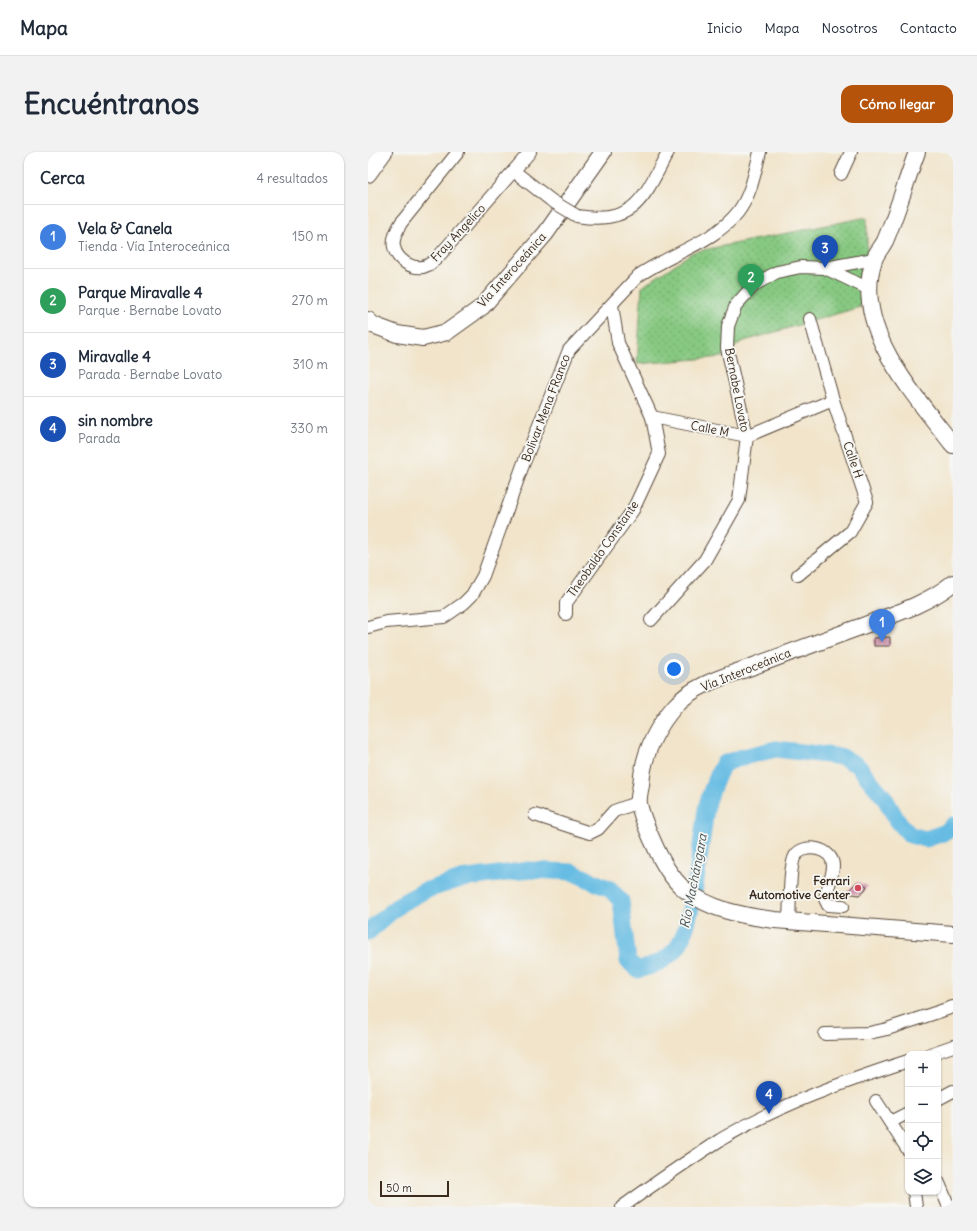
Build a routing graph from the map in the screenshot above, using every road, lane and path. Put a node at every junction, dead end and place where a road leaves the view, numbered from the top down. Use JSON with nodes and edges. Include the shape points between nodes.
{"nodes":[{"id":1,"x":384,"y":152,"type":"edge"},
{"id":2,"x":458,"y":152,"type":"edge"},
{"id":3,"x":530,"y":152,"type":"edge"},
{"id":4,"x":603,"y":152,"type":"edge"},
{"id":5,"x":668,"y":152,"type":"edge"},
{"id":6,"x":760,"y":152,"type":"edge"},
{"id":7,"x":851,"y":152,"type":"edge"},
{"id":8,"x":917,"y":152,"type":"edge"},
{"id":9,"x":515,"y":172,"type":"junction"},
{"id":10,"x":368,"y":174,"type":"edge"},
{"id":11,"x":841,"y":174,"type":"dead end"},
{"id":12,"x":884,"y":241,"type":"junction"},
{"id":13,"x":874,"y":259,"type":"junction"},
{"id":14,"x":825,"y":268,"type":"junction"},
{"id":15,"x":869,"y":289,"type":"junction"},
{"id":16,"x":612,"y":306,"type":"junction"},
{"id":17,"x":368,"y":320,"type":"edge"},
{"id":18,"x":810,"y":320,"type":"dead end"},
{"id":19,"x":879,"y":332,"type":"junction"},
{"id":20,"x":833,"y":400,"type":"junction"},
{"id":21,"x":652,"y":417,"type":"junction"},
{"id":22,"x":747,"y":436,"type":"junction"},
{"id":23,"x":953,"y":445,"type":"edge"},
{"id":24,"x":798,"y":575,"type":"dead end"},
{"id":25,"x":953,"y":583,"type":"edge"},
{"id":26,"x":566,"y":614,"type":"dead end"},
{"id":27,"x":651,"y":620,"type":"dead end"},
{"id":28,"x":368,"y":627,"type":"edge"},
{"id":29,"x":639,"y":802,"type":"junction"},
{"id":30,"x":536,"y":815,"type":"dead end"},
{"id":31,"x":843,"y":906,"type":"dead end"},
{"id":32,"x":782,"y":921,"type":"junction"},
{"id":33,"x":953,"y":934,"type":"edge"},
{"id":34,"x":953,"y":1007,"type":"edge"},
{"id":35,"x":825,"y":1034,"type":"dead end"},
{"id":36,"x":953,"y":1046,"type":"edge"},
{"id":37,"x":939,"y":1051,"type":"edge"},
{"id":38,"x":905,"y":1062,"type":"edge"},
{"id":39,"x":953,"y":1091,"type":"edge"},
{"id":40,"x":941,"y":1097,"type":"edge"},
{"id":41,"x":876,"y":1101,"type":"dead end"},
{"id":42,"x":905,"y":1114,"type":"edge"},
{"id":43,"x":890,"y":1122,"type":"junction"},
{"id":44,"x":905,"y":1145,"type":"edge"},
{"id":45,"x":941,"y":1188,"type":"edge"},
{"id":46,"x":914,"y":1195,"type":"edge"},
{"id":47,"x":622,"y":1207,"type":"edge"},
{"id":48,"x":916,"y":1207,"type":"edge"},
{"id":49,"x":949,"y":1207,"type":"edge"}],
"edges":[{"from":1,"to":10,"type":"main road"},
{"from":2,"to":9,"type":"street","name":"Fray Angelico","via":[[395,233],[394,246],[399,257],[406,263],[418,267],[428,265],[438,257]]},
{"from":3,"to":9,"type":"street","name":"Fray Angelico"},
{"from":4,"to":17,"type":"main road","name":"Vía Interoceánica","via":[[546,233],[482,307],[447,332],[423,338],[397,334],[373,325]]},
{"from":5,"to":9,"type":"street","bridge":true,"via":[[643,198],[631,208],[608,218],[577,216],[552,201]]},
{"from":6,"to":16,"type":"street","name":"Bolivar Mena FRanco","via":[[750,189],[738,211],[722,229],[638,276]]},
{"from":7,"to":11,"type":"street"},
{"from":8,"to":12,"type":"main road"},
{"from":12,"to":13,"type":"main road"},
{"from":12,"to":19,"type":"main road","via":[[879,286]]},
{"from":13,"to":14,"type":"street","name":"Bernabe Lovato"},
{"from":13,"to":15,"type":"main road"},
{"from":14,"to":15,"type":"street","name":"Bernabe Lovato"},
{"from":14,"to":22,"type":"street","name":"Bernabe Lovato","via":[[802,267],[776,272],[754,285],[736,305],[728,326],[727,348]]},
{"from":15,"to":19,"type":"main road","via":[[871,315]]},
{"from":16,"to":21,"type":"street","name":"Theobaldo Constante","via":[[618,343]]},
{"from":16,"to":28,"type":"street","name":"Bolivar Mena FRanco","via":[[569,350],[483,576],[472,595],[444,617],[386,622]]},
{"from":18,"to":20,"type":"street","name":"Calle H"},
{"from":19,"to":23,"type":"main road","via":[[889,357],[904,381]]},
{"from":20,"to":22,"type":"street","name":"Calle M"},
{"from":20,"to":24,"type":"street","name":"Calle H","via":[[867,502],[850,532]]},
{"from":21,"to":22,"type":"street","name":"Calle M"},
{"from":21,"to":26,"type":"street","name":"Theobaldo Constante","via":[[659,454],[633,510],[566,603]]},
{"from":22,"to":27,"type":"street","name":"Bernabe Lovato","via":[[738,500],[705,560]]},
{"from":25,"to":29,"type":"main road","name":"Vía Interoceánica","via":[[929,598],[888,616],[728,675],[699,688],[676,704],[661,724],[647,750]]},
{"from":29,"to":30,"type":"street","via":[[614,811],[598,829],[590,833]]},
{"from":29,"to":32,"type":"main road","name":"Vía Interoceánica","via":[[656,848],[672,877],[684,889],[722,910]]},
{"from":31,"to":32,"type":"street","via":[[828,905],[825,899],[833,866],[824,851],[815,848],[800,852],[794,857]]},
{"from":32,"to":33,"type":"main road","name":"Vía Interoceánica"},
{"from":34,"to":35,"type":"street","via":[[869,1033]]},
{"from":36,"to":37,"type":"street"},
{"from":38,"to":47,"type":"street","via":[[851,1079],[769,1114],[721,1140]]},
{"from":39,"to":40,"type":"street"},
{"from":41,"to":43,"type":"street"},
{"from":42,"to":43,"type":"street"},
{"from":43,"to":44,"type":"street"},
{"from":45,"to":49,"type":"street"},
{"from":46,"to":48,"type":"street"}]}
